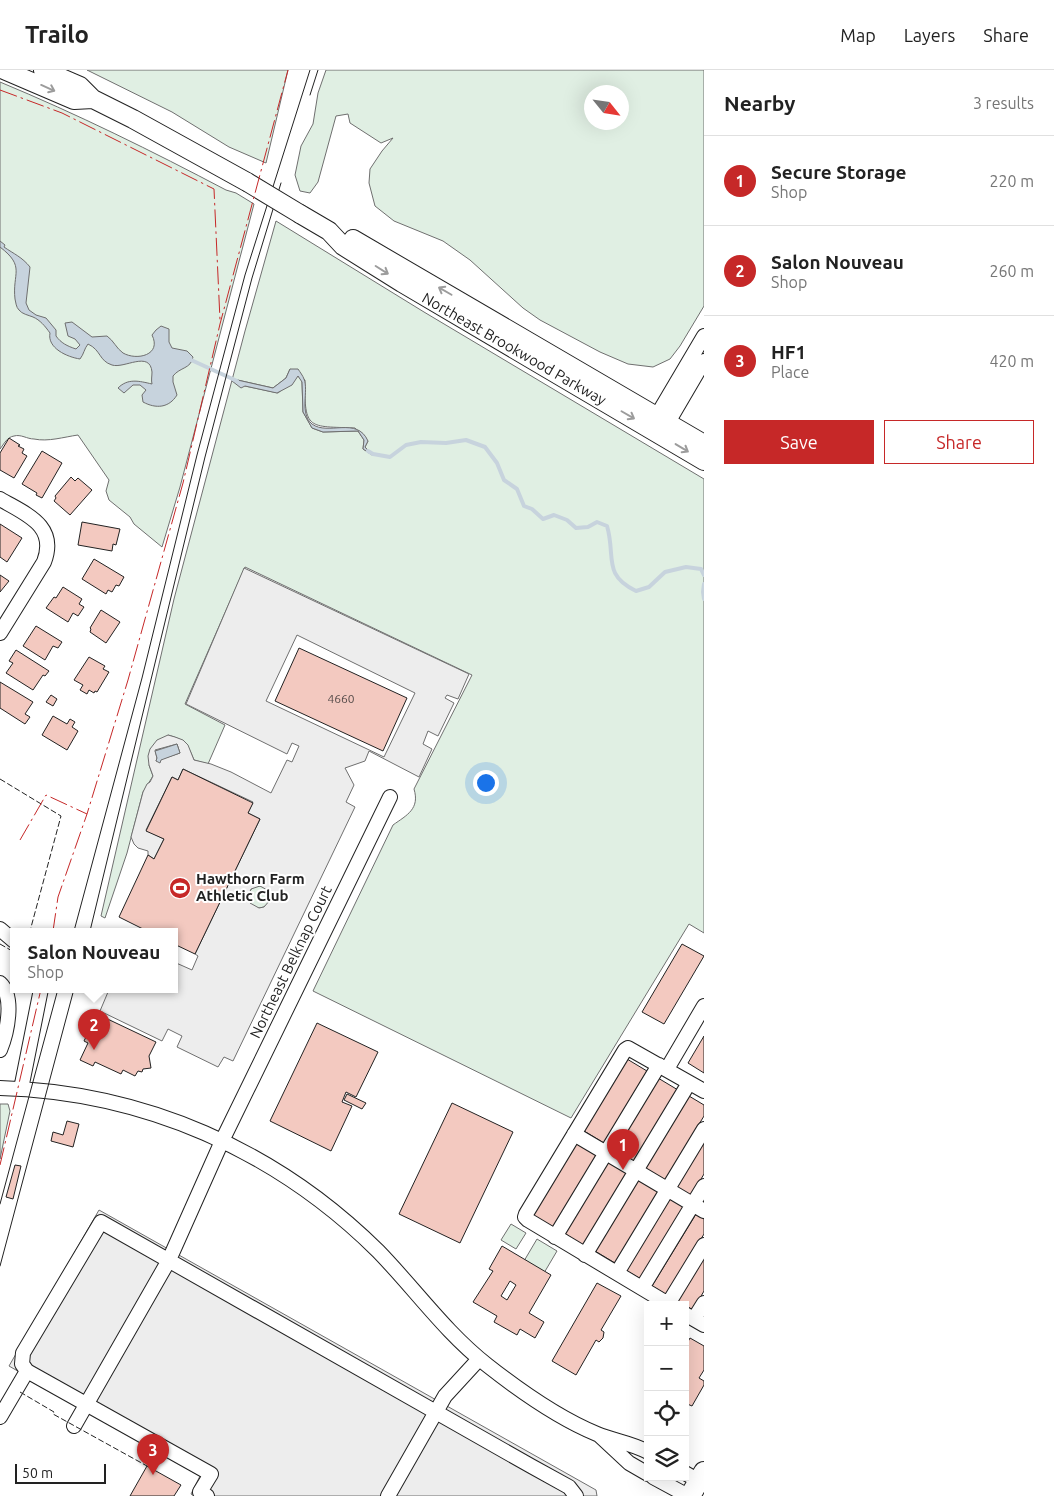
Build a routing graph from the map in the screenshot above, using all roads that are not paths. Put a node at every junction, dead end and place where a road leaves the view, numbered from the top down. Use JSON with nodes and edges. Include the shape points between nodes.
{"nodes":[{"id":1,"x":4,"y":70,"type":"edge"},
{"id":2,"x":43,"y":70,"type":"edge"},
{"id":3,"x":93,"y":99,"type":"junction"},
{"id":4,"x":704,"y":336,"type":"edge"},
{"id":5,"x":704,"y":361,"type":"edge"},
{"id":6,"x":659,"y":425,"type":"junction"},
{"id":7,"x":704,"y":444,"type":"edge"},
{"id":8,"x":704,"y":461,"type":"edge"},
{"id":9,"x":0,"y":499,"type":"edge"},
{"id":10,"x":0,"y":633,"type":"edge"},
{"id":11,"x":390,"y":797,"type":"dead end"},
{"id":12,"x":0,"y":928,"type":"edge"},
{"id":13,"x":10,"y":937,"type":"edge"},
{"id":14,"x":0,"y":983,"type":"edge"},
{"id":15,"x":40,"y":993,"type":"edge"},
{"id":16,"x":704,"y":1006,"type":"edge"},
{"id":17,"x":0,"y":1050,"type":"edge"},
{"id":18,"x":663,"y":1067,"type":"junction"},
{"id":19,"x":689,"y":1083,"type":"junction"},
{"id":20,"x":0,"y":1088,"type":"edge"},
{"id":21,"x":21,"y":1089,"type":"junction"},
{"id":22,"x":704,"y":1091,"type":"edge"},
{"id":23,"x":704,"y":1129,"type":"edge"},
{"id":24,"x":574,"y":1134,"type":"junction"},
{"id":25,"x":222,"y":1141,"type":"junction"},
{"id":26,"x":606,"y":1153,"type":"junction"},
{"id":27,"x":636,"y":1171,"type":"junction"},
{"id":28,"x":704,"y":1186,"type":"edge"},
{"id":29,"x":667,"y":1189,"type":"junction"},
{"id":30,"x":698,"y":1208,"type":"edge"},
{"id":31,"x":555,"y":1237,"type":"junction"},
{"id":32,"x":704,"y":1245,"type":"edge"},
{"id":33,"x":585,"y":1255,"type":"junction"},
{"id":34,"x":169,"y":1260,"type":"junction"},
{"id":35,"x":617,"y":1273,"type":"junction"},
{"id":36,"x":642,"y":1288,"type":"junction"},
{"id":37,"x":664,"y":1301,"type":"edge"},
{"id":38,"x":671,"y":1301,"type":"edge"},
{"id":39,"x":704,"y":1303,"type":"edge"},
{"id":40,"x":695,"y":1319,"type":"edge"},
{"id":41,"x":479,"y":1358,"type":"junction"},
{"id":42,"x":26,"y":1371,"type":"junction"},
{"id":43,"x":87,"y":1404,"type":"junction"},
{"id":44,"x":436,"y":1412,"type":"junction"},
{"id":45,"x":0,"y":1418,"type":"edge"},
{"id":46,"x":74,"y":1426,"type":"dead end"},
{"id":47,"x":598,"y":1434,"type":"junction"},
{"id":48,"x":644,"y":1450,"type":"edge"},
{"id":49,"x":644,"y":1472,"type":"edge"},
{"id":50,"x":676,"y":1481,"type":"edge"},
{"id":51,"x":693,"y":1484,"type":"edge"},
{"id":52,"x":207,"y":1496,"type":"edge"},
{"id":53,"x":388,"y":1496,"type":"edge"},
{"id":54,"x":576,"y":1496,"type":"edge"}],
"edges":[{"from":1,"to":3,"type":"main road","name":"Northeast Brookwood Parkway","one_way":true,"via":[[74,100]]},
{"from":2,"to":3,"type":"main road","name":"Northeast Brookwood Parkway","via":[[80,86]]},
{"from":3,"to":6,"type":"main road","name":"Northeast Brookwood Parkway","bridge":true,"via":[[247,182],[329,231],[343,246],[402,282]]},
{"from":4,"to":6,"type":"street"},
{"from":5,"to":6,"type":"street"},
{"from":6,"to":7,"type":"main road","name":"Northeast Brookwood Parkway"},
{"from":6,"to":8,"type":"main road","name":"Northeast Brookwood Parkway","one_way":true},
{"from":9,"to":10,"type":"street","via":[[35,520],[48,542],[44,562]]},
{"from":11,"to":25,"type":"street","name":"Northeast Belknap Court"},
{"from":12,"to":13,"type":"street"},
{"from":14,"to":17,"type":"street","via":[[9,1002],[5,1038]]},
{"from":15,"to":21,"type":"street"},
{"from":16,"to":18,"type":"street"},
{"from":18,"to":19,"type":"street"},
{"from":18,"to":24,"type":"street","via":[[633,1050],[625,1050]]},
{"from":18,"to":26,"type":"street"},
{"from":19,"to":22,"type":"street"},
{"from":19,"to":27,"type":"street"},
{"from":20,"to":21,"type":"street"},
{"from":21,"to":25,"type":"street","via":[[119,1103],[168,1118]]},
{"from":23,"to":29,"type":"street"},
{"from":24,"to":26,"type":"street"},
{"from":24,"to":31,"type":"street","via":[[526,1214],[528,1220]]},
{"from":25,"to":34,"type":"street","name":"Northeast Belknap Court"},
{"from":25,"to":41,"type":"street","via":[[281,1172],[342,1218],[378,1252],[449,1331]]},
{"from":26,"to":27,"type":"street"},
{"from":26,"to":31,"type":"street"},
{"from":27,"to":29,"type":"street"},
{"from":27,"to":33,"type":"street"},
{"from":28,"to":30,"type":"street"},
{"from":29,"to":30,"type":"street"},
{"from":29,"to":35,"type":"street"},
{"from":30,"to":36,"type":"street"},
{"from":31,"to":33,"type":"street"},
{"from":32,"to":38,"type":"street"},
{"from":33,"to":35,"type":"street"},
{"from":34,"to":42,"type":"street","via":[[101,1222],[23,1354],[22,1364]]},
{"from":34,"to":43,"type":"street","name":"Northeast Belknap Court"},
{"from":34,"to":44,"type":"street"},
{"from":35,"to":36,"type":"street"},
{"from":36,"to":37,"type":"street"},
{"from":39,"to":40,"type":"street"},
{"from":41,"to":44,"type":"street"},
{"from":41,"to":47,"type":"street","via":[[520,1390]]},
{"from":42,"to":43,"type":"street"},
{"from":42,"to":45,"type":"street"},
{"from":43,"to":46,"type":"street","name":"Northeast Belknap Court"},
{"from":43,"to":52,"type":"street","via":[[211,1474],[200,1492]]},
{"from":44,"to":53,"type":"street"},
{"from":44,"to":54,"type":"street","via":[[569,1487]]},
{"from":47,"to":48,"type":"street"},
{"from":47,"to":49,"type":"street","via":[[629,1463]]},
{"from":50,"to":51,"type":"street"}]}
